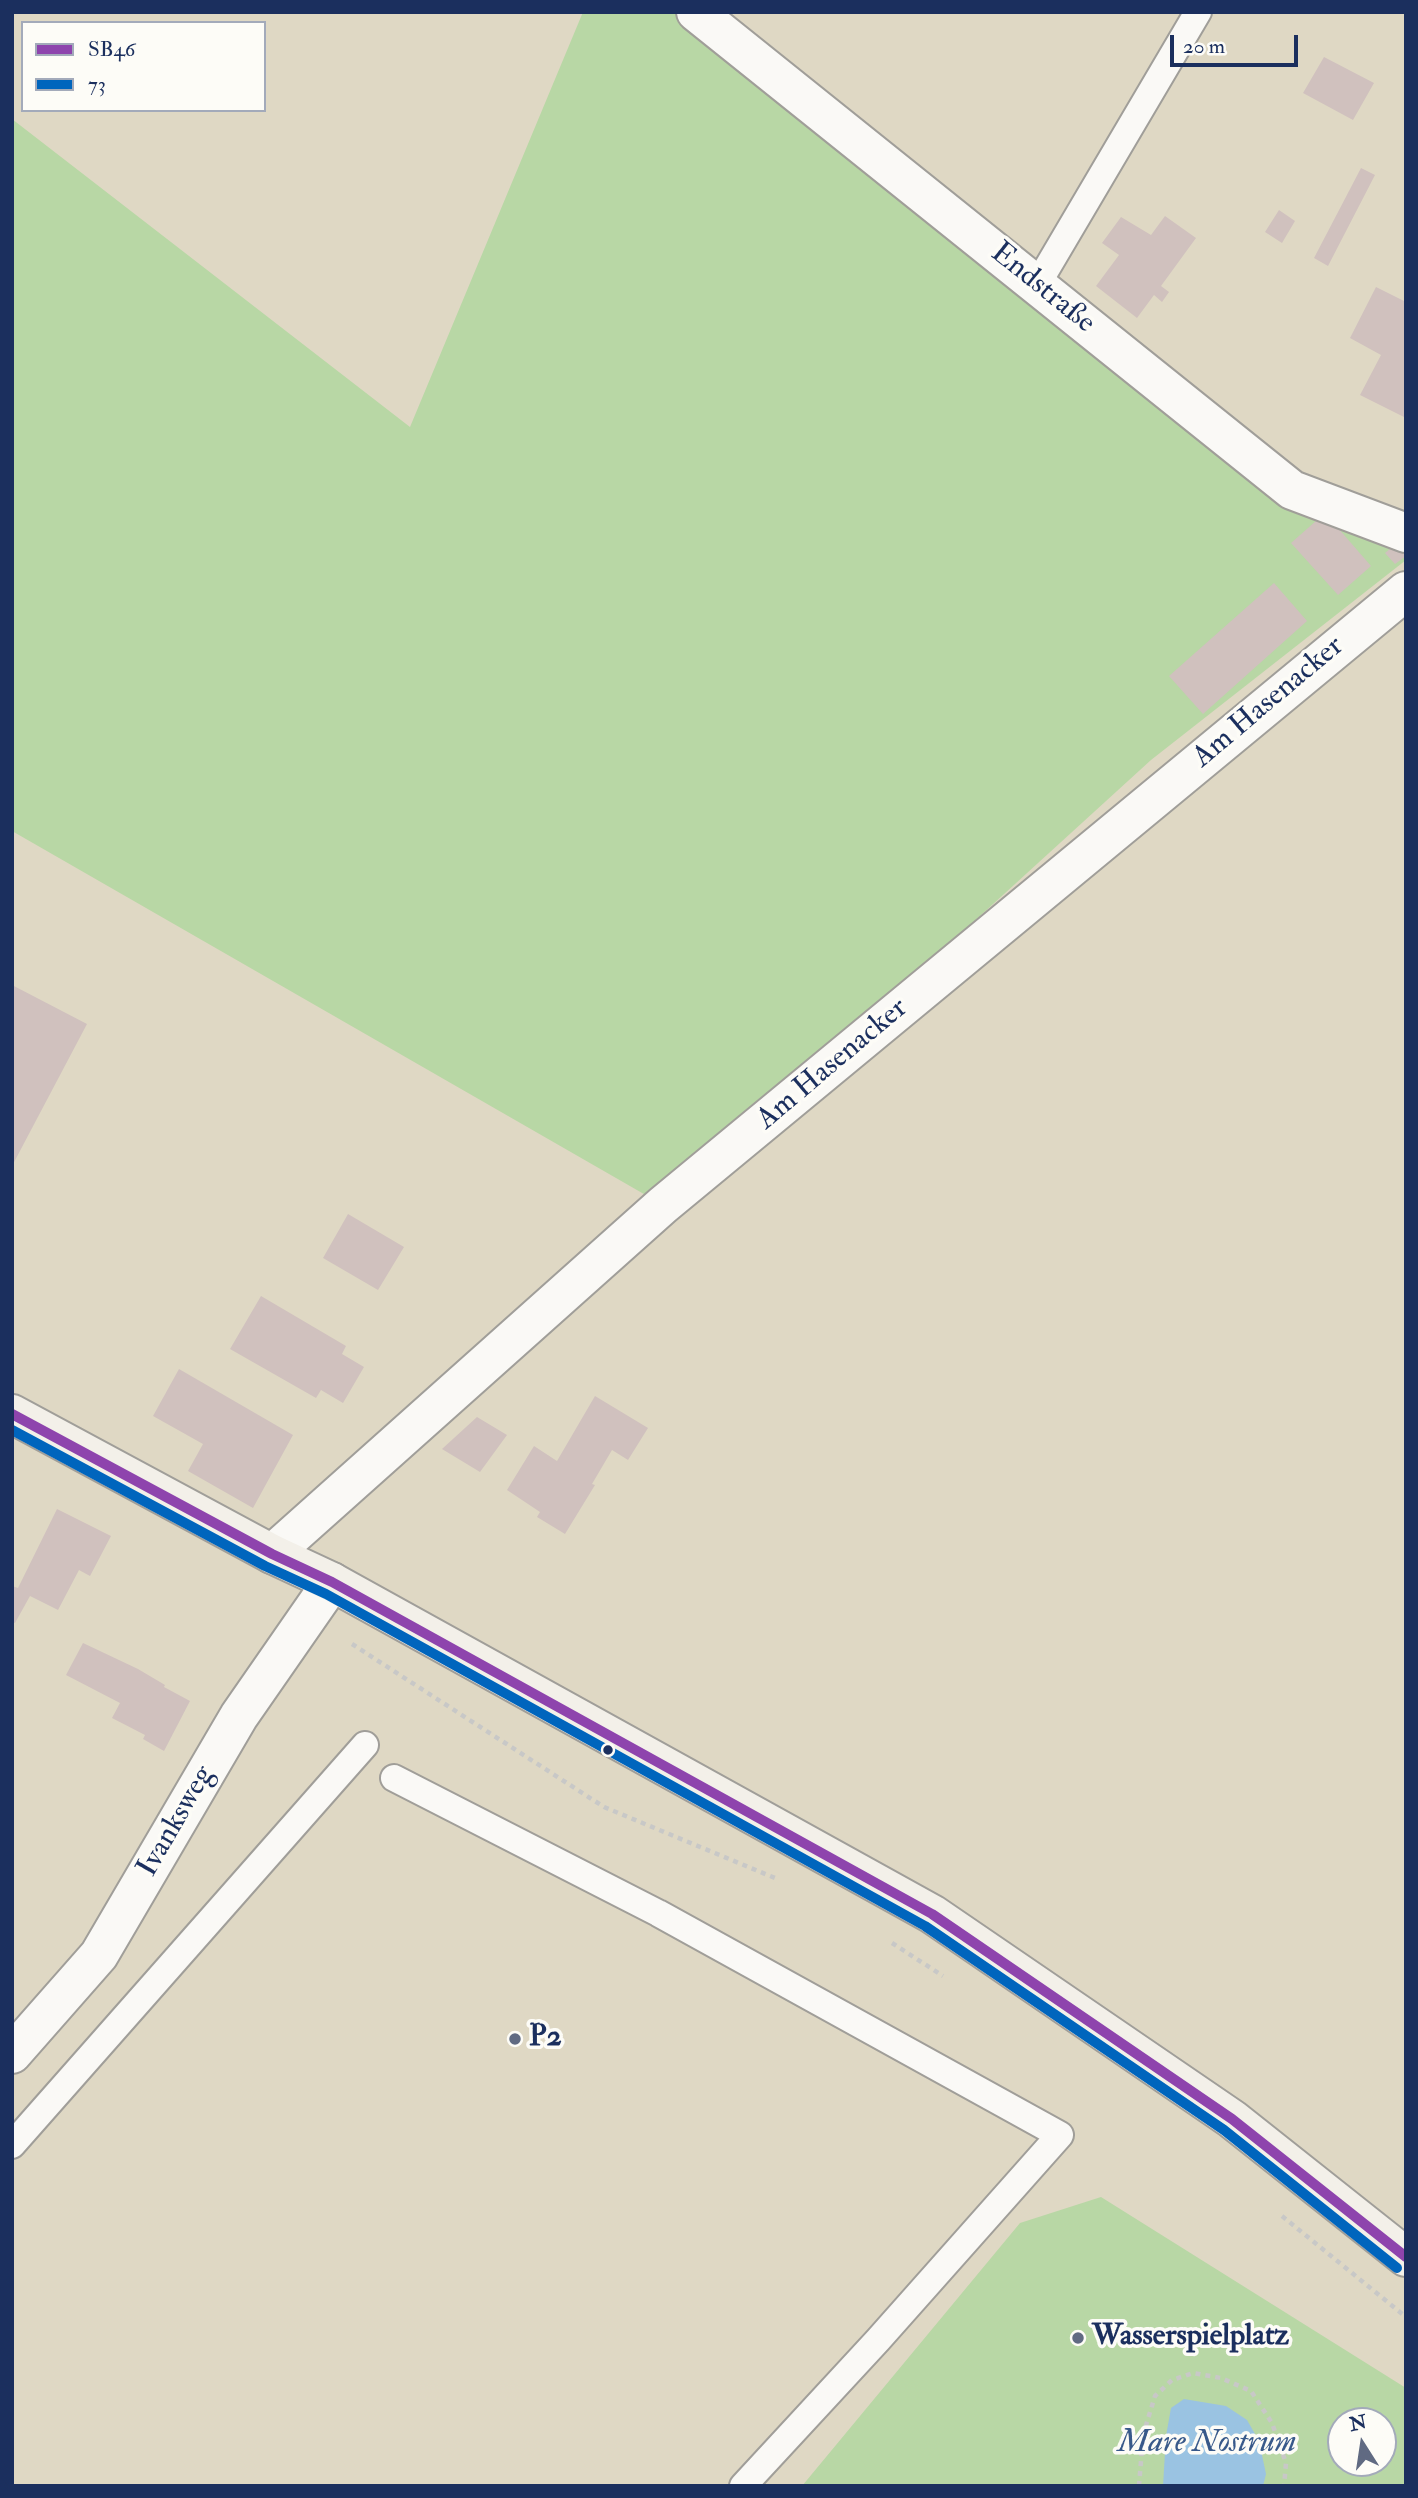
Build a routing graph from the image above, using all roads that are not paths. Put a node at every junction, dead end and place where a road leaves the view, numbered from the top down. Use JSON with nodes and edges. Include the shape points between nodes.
{"nodes":[{"id":1,"x":696,"y":12,"type":"edge"},
{"id":2,"x":1198,"y":12,"type":"edge"},
{"id":3,"x":1037,"y":285,"type":"junction"},
{"id":4,"x":1406,"y":533,"type":"edge"},
{"id":5,"x":1406,"y":591,"type":"edge"},
{"id":6,"x":12,"y":1414,"type":"edge"},
{"id":7,"x":272,"y":1554,"type":"junction"},
{"id":8,"x":332,"y":1582,"type":"junction"},
{"id":9,"x":365,"y":1745,"type":"dead end"},
{"id":10,"x":394,"y":1778,"type":"dead end"},
{"id":11,"x":12,"y":2054,"type":"edge"},
{"id":12,"x":12,"y":2145,"type":"edge"},
{"id":13,"x":1406,"y":2257,"type":"edge"},
{"id":14,"x":743,"y":2486,"type":"edge"}],
"edges":[{"from":1,"to":3,"type":"street","name":"Endstraße"},
{"from":2,"to":3,"type":"lane"},
{"from":3,"to":4,"type":"street","name":"Endstraße","via":[[1292,490]]},
{"from":5,"to":7,"type":"street","name":"Am Hasenacker","via":[[663,1205]]},
{"from":6,"to":7,"type":"main road"},
{"from":7,"to":8,"type":"main road"},
{"from":8,"to":11,"type":"street","name":"Ivanksweg","via":[[239,1716],[99,1955]]},
{"from":8,"to":13,"type":"main road","via":[[932,1914],[1232,2119]]},
{"from":9,"to":12,"type":"lane"},
{"from":10,"to":14,"type":"lane","via":[[658,1913],[1060,2136]]}]}
